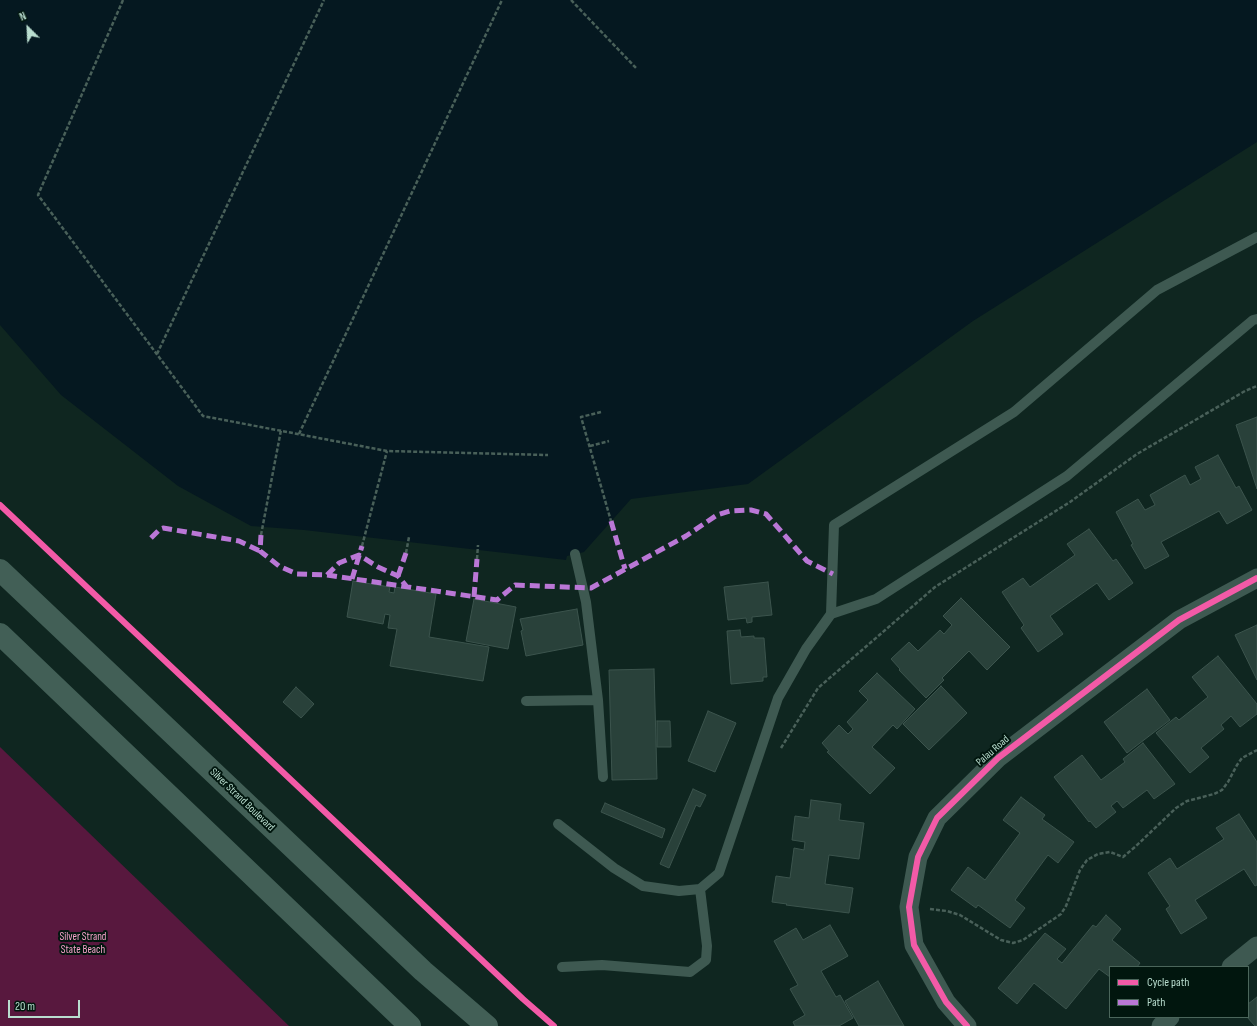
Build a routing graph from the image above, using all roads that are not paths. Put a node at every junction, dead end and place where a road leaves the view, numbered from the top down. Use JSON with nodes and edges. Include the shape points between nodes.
{"nodes":[{"id":1,"x":1257,"y":237,"type":"edge"},
{"id":2,"x":1257,"y":319,"type":"edge"},
{"id":3,"x":575,"y":554,"type":"dead end"},
{"id":4,"x":0,"y":570,"type":"edge"},
{"id":5,"x":1257,"y":578,"type":"edge"},
{"id":6,"x":831,"y":614,"type":"junction"},
{"id":7,"x":0,"y":634,"type":"edge"},
{"id":8,"x":598,"y":700,"type":"junction"},
{"id":9,"x":526,"y":701,"type":"dead end"},
{"id":10,"x":603,"y":777,"type":"dead end"},
{"id":11,"x":558,"y":824,"type":"dead end"},
{"id":12,"x":700,"y":889,"type":"junction"},
{"id":13,"x":1257,"y":946,"type":"edge"},
{"id":14,"x":1233,"y":966,"type":"edge"},
{"id":15,"x":562,"y":967,"type":"dead end"},
{"id":16,"x":1169,"y":1018,"type":"edge"},
{"id":17,"x":410,"y":1026,"type":"edge"},
{"id":18,"x":487,"y":1026,"type":"edge"},
{"id":19,"x":967,"y":1026,"type":"edge"},
{"id":20,"x":1161,"y":1026,"type":"edge"}],
"edges":[{"from":1,"to":6,"type":"lane","via":[[1157,290],[1014,412],[834,525]]},
{"from":2,"to":6,"type":"lane","via":[[1067,476],[876,599]]},
{"from":3,"to":8,"type":"lane","via":[[586,602]]},
{"from":4,"to":18,"type":"highway","name":"Silver Strand Boulevard","via":[[423,971]]},
{"from":5,"to":19,"type":"street","name":"Palau Road","via":[[1179,620],[998,758],[937,818],[918,857],[909,907],[914,945],[946,1002]]},
{"from":6,"to":12,"type":"lane","via":[[778,698],[719,873]]},
{"from":7,"to":17,"type":"highway"},
{"from":8,"to":9,"type":"lane"},
{"from":8,"to":10,"type":"lane"},
{"from":11,"to":12,"type":"lane","via":[[614,868],[644,886],[679,891]]},
{"from":12,"to":15,"type":"lane","via":[[707,946],[706,960],[690,972],[602,965]]},
{"from":13,"to":14,"type":"street"},
{"from":16,"to":20,"type":"street"}]}
